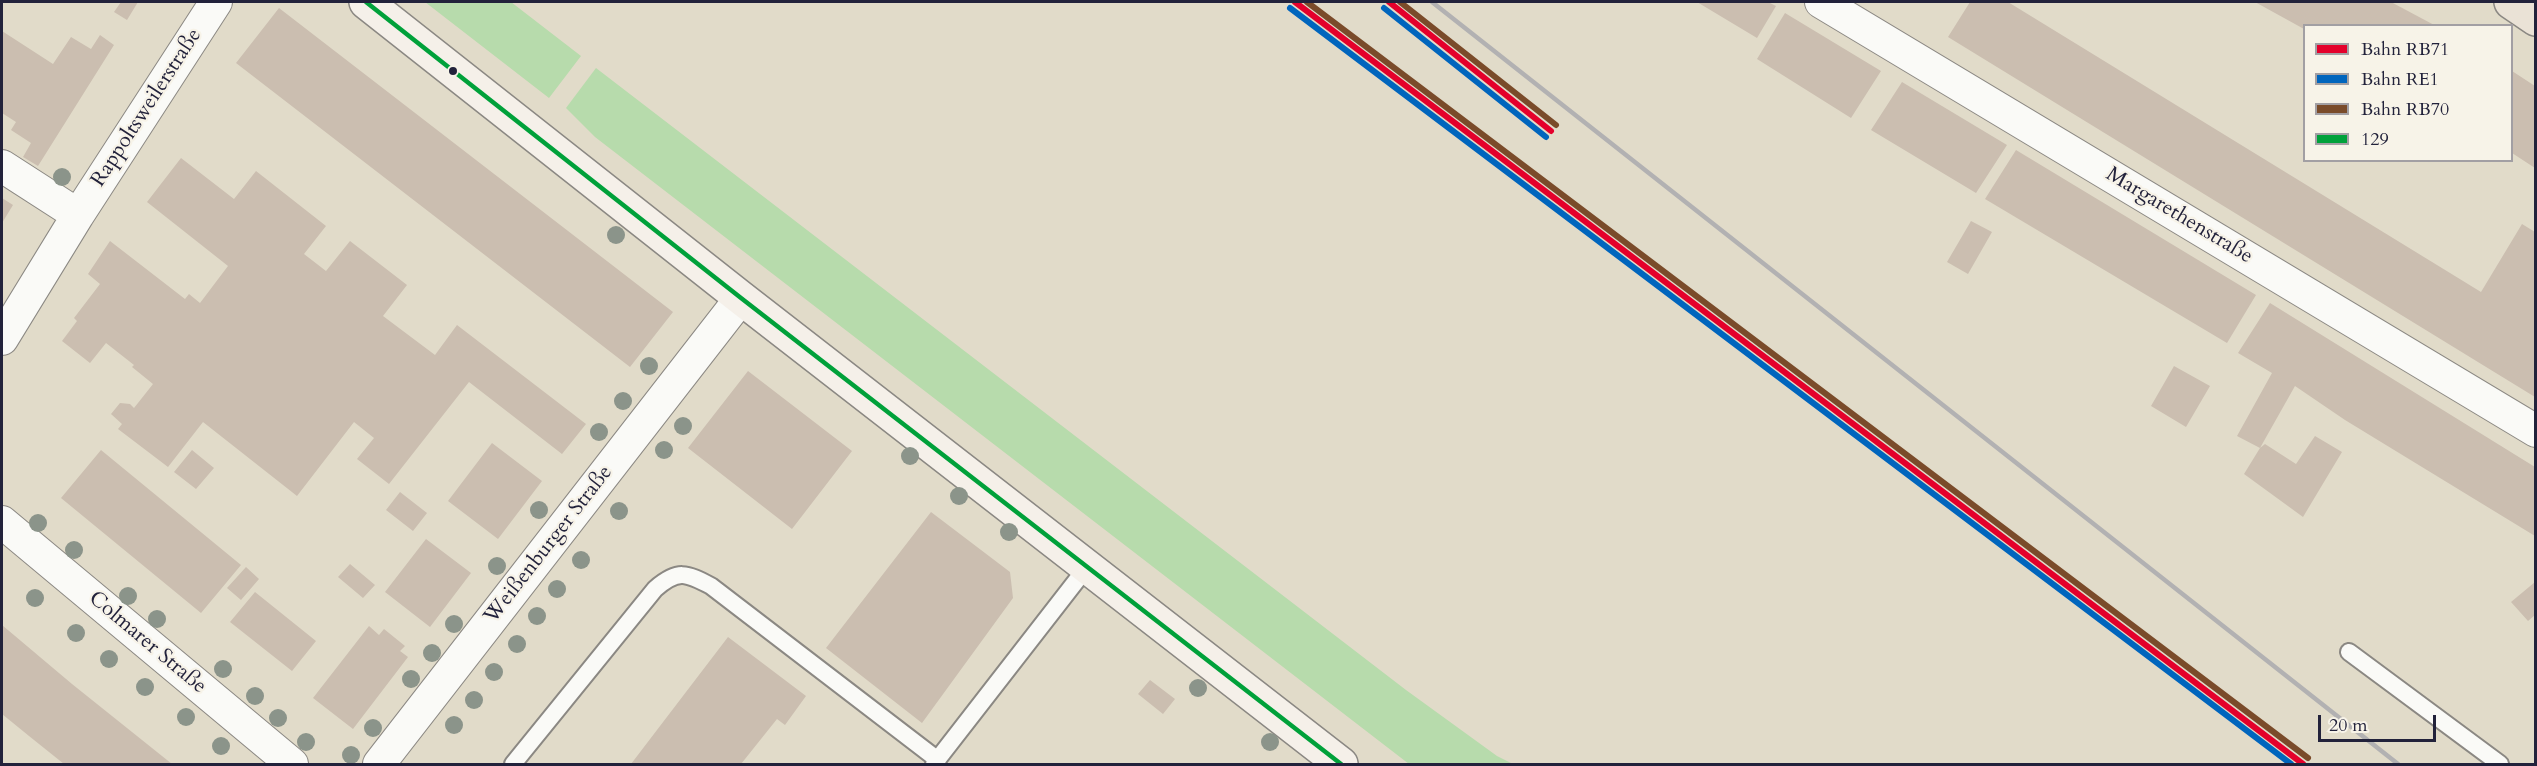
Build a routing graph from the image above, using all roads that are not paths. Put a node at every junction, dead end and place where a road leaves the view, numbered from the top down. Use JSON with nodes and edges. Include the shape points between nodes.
{"nodes":[{"id":1,"x":216,"y":2,"type":"edge"},
{"id":2,"x":366,"y":2,"type":"edge"},
{"id":3,"x":1821,"y":2,"type":"edge"},
{"id":4,"x":2513,"y":2,"type":"edge"},
{"id":5,"x":2535,"y":7,"type":"edge"},
{"id":6,"x":2535,"y":19,"type":"edge"},
{"id":7,"x":2,"y":166,"type":"edge"},
{"id":8,"x":78,"y":214,"type":"junction"},
{"id":9,"x":741,"y":298,"type":"junction"},
{"id":10,"x":2,"y":339,"type":"edge"},
{"id":11,"x":2535,"y":431,"type":"edge"},
{"id":12,"x":2,"y":522,"type":"edge"},
{"id":13,"x":1087,"y":567,"type":"junction"},
{"id":14,"x":2349,"y":652,"type":"dead end"},
{"id":15,"x":936,"y":762,"type":"edge"},
{"id":16,"x":292,"y":765,"type":"edge"},
{"id":17,"x":379,"y":765,"type":"edge"},
{"id":18,"x":513,"y":765,"type":"edge"},
{"id":19,"x":1341,"y":765,"type":"edge"},
{"id":20,"x":2500,"y":765,"type":"edge"}],
"edges":[{"from":1,"to":8,"type":"street","name":"Rappoltsweilerstraße"},
{"from":2,"to":9,"type":"main road"},
{"from":3,"to":11,"type":"street","name":"Margarethenstraße"},
{"from":4,"to":5,"type":"main road"},
{"from":4,"to":6,"type":"main road"},
{"from":7,"to":8,"type":"street"},
{"from":8,"to":10,"type":"street","name":"Rappoltsweilerstraße"},
{"from":9,"to":13,"type":"main road"},
{"from":9,"to":17,"type":"street","name":"Weißenburger Straße"},
{"from":12,"to":16,"type":"street","name":"Colmarer Straße"},
{"from":13,"to":15,"type":"lane"},
{"from":13,"to":19,"type":"main road"},
{"from":14,"to":20,"type":"lane"},
{"from":15,"to":18,"type":"lane","via":[[711,586],[688,574],[670,576],[655,589]]}]}
